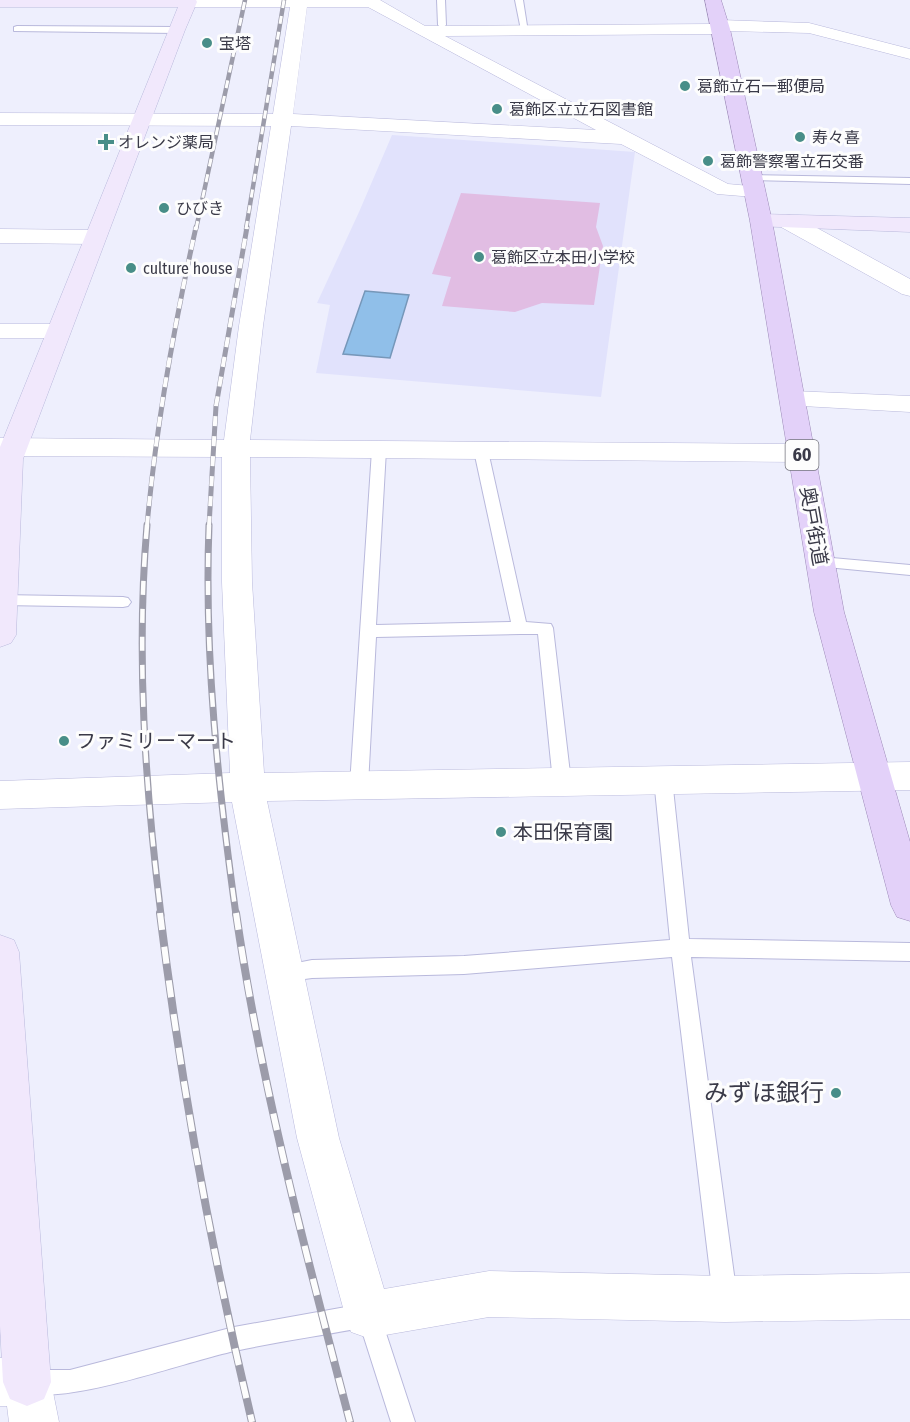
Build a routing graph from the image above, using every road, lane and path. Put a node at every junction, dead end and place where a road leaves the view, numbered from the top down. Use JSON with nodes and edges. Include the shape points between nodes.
{"nodes":[{"id":1,"x":441,"y":0,"type":"edge"},
{"id":2,"x":519,"y":0,"type":"edge"},
{"id":3,"x":42,"y":1,"type":"edge"},
{"id":4,"x":92,"y":1,"type":"edge"},
{"id":5,"x":229,"y":1,"type":"edge"},
{"id":6,"x":300,"y":1,"type":"edge"},
{"id":7,"x":370,"y":1,"type":"edge"},
{"id":8,"x":0,"y":2,"type":"edge"},
{"id":9,"x":189,"y":2,"type":"junction"},
{"id":10,"x":718,"y":18,"type":"edge"},
{"id":11,"x":442,"y":25,"type":"dead end"},
{"id":12,"x":17,"y":29,"type":"dead end"},
{"id":13,"x":176,"y":30,"type":"junction"},
{"id":14,"x":525,"y":30,"type":"junction"},
{"id":15,"x":422,"y":31,"type":"junction"},
{"id":16,"x":910,"y":54,"type":"edge"},
{"id":17,"x":0,"y":118,"type":"edge"},
{"id":18,"x":142,"y":119,"type":"junction"},
{"id":19,"x":283,"y":120,"type":"junction"},
{"id":20,"x":625,"y":138,"type":"junction"},
{"id":21,"x":910,"y":181,"type":"edge"},
{"id":22,"x":753,"y":184,"type":"junction"},
{"id":23,"x":761,"y":221,"type":"junction"},
{"id":24,"x":789,"y":222,"type":"junction"},
{"id":25,"x":910,"y":225,"type":"edge"},
{"id":26,"x":0,"y":237,"type":"edge"},
{"id":27,"x":95,"y":237,"type":"junction"},
{"id":28,"x":910,"y":289,"type":"edge"},
{"id":29,"x":0,"y":331,"type":"edge"},
{"id":30,"x":58,"y":331,"type":"junction"},
{"id":31,"x":793,"y":399,"type":"junction"},
{"id":32,"x":910,"y":404,"type":"edge"},
{"id":33,"x":6,"y":447,"type":"edge"},
{"id":34,"x":236,"y":449,"type":"junction"},
{"id":35,"x":378,"y":450,"type":"junction"},
{"id":36,"x":481,"y":451,"type":"junction"},
{"id":37,"x":802,"y":453,"type":"junction"},
{"id":38,"x":821,"y":562,"type":"junction"},
{"id":39,"x":910,"y":570,"type":"edge"},
{"id":40,"x":2,"y":600,"type":"junction"},
{"id":41,"x":123,"y":603,"type":"dead end"},
{"id":42,"x":520,"y":628,"type":"junction"},
{"id":43,"x":368,"y":631,"type":"junction"},
{"id":44,"x":0,"y":635,"type":"edge"},
{"id":45,"x":910,"y":776,"type":"edge"},
{"id":46,"x":875,"y":777,"type":"junction"},
{"id":47,"x":663,"y":779,"type":"junction"},
{"id":48,"x":562,"y":782,"type":"junction"},
{"id":49,"x":359,"y":785,"type":"junction"},
{"id":50,"x":247,"y":787,"type":"junction"},
{"id":51,"x":0,"y":795,"type":"edge"},
{"id":52,"x":910,"y":905,"type":"edge"},
{"id":53,"x":680,"y":948,"type":"junction"},
{"id":54,"x":0,"y":952,"type":"edge"},
{"id":55,"x":910,"y":952,"type":"edge"},
{"id":56,"x":283,"y":974,"type":"junction"},
{"id":57,"x":3,"y":1044,"type":"edge"},
{"id":58,"x":910,"y":1296,"type":"edge"},
{"id":59,"x":725,"y":1299,"type":"junction"},
{"id":60,"x":368,"y":1315,"type":"junction"},
{"id":61,"x":20,"y":1395,"type":"edge"},
{"id":62,"x":403,"y":1422,"type":"edge"}],
"edges":[{"from":1,"to":11,"type":"lane"},
{"from":2,"to":14,"type":"lane"},
{"from":3,"to":4,"type":"street"},
{"from":3,"to":8,"type":"street"},
{"from":4,"to":9,"type":"street"},
{"from":5,"to":6,"type":"street"},
{"from":5,"to":9,"type":"street"},
{"from":6,"to":7,"type":"street"},
{"from":6,"to":19,"type":"street"},
{"from":7,"to":15,"type":"street"},
{"from":9,"to":13,"type":"street"},
{"from":10,"to":14,"type":"street"},
{"from":10,"to":16,"type":"street","via":[[809,28]]},
{"from":10,"to":22,"type":"main road","name":"奥戸街道","number":"60"},
{"from":12,"to":13,"type":"lane"},
{"from":13,"to":18,"type":"street"},
{"from":14,"to":15,"type":"street"},
{"from":15,"to":20,"type":"street"},
{"from":17,"to":18,"type":"street"},
{"from":18,"to":19,"type":"street"},
{"from":18,"to":27,"type":"street"},
{"from":19,"to":20,"type":"street"},
{"from":19,"to":34,"type":"street"},
{"from":20,"to":22,"type":"street","via":[[724,190]]},
{"from":21,"to":22,"type":"lane"},
{"from":22,"to":23,"type":"main road","name":"奥戸街道","number":"60"},
{"from":23,"to":24,"type":"street"},
{"from":23,"to":31,"type":"main road","name":"奥戸街道","number":"60"},
{"from":24,"to":25,"type":"street"},
{"from":24,"to":28,"type":"street"},
{"from":26,"to":27,"type":"street"},
{"from":27,"to":30,"type":"street"},
{"from":29,"to":30,"type":"street"},
{"from":30,"to":33,"type":"street"},
{"from":31,"to":32,"type":"street"},
{"from":31,"to":37,"type":"main road","name":"奥戸街道","number":"60"},
{"from":33,"to":34,"type":"street"},
{"from":33,"to":40,"type":"street","via":[[9,459]]},
{"from":34,"to":35,"type":"street"},
{"from":34,"to":50,"type":"street","via":[[237,582]]},
{"from":35,"to":36,"type":"street"},
{"from":35,"to":43,"type":"lane"},
{"from":36,"to":37,"type":"street"},
{"from":36,"to":42,"type":"lane"},
{"from":37,"to":38,"type":"main road","name":"奥戸街道","number":"60"},
{"from":38,"to":39,"type":"lane"},
{"from":38,"to":46,"type":"main road","name":"奥戸街道","number":"60","via":[[841,662]]},
{"from":40,"to":41,"type":"lane"},
{"from":40,"to":44,"type":"street"},
{"from":42,"to":43,"type":"lane"},
{"from":42,"to":48,"type":"lane","via":[[545,628]]},
{"from":43,"to":49,"type":"lane"},
{"from":45,"to":46,"type":"street"},
{"from":46,"to":47,"type":"street"},
{"from":46,"to":52,"type":"main road","name":"奥戸街道","number":"60"},
{"from":47,"to":48,"type":"street"},
{"from":47,"to":53,"type":"lane"},
{"from":48,"to":49,"type":"street"},
{"from":49,"to":50,"type":"street"},
{"from":50,"to":51,"type":"street"},
{"from":50,"to":56,"type":"street"},
{"from":53,"to":55,"type":"lane"},
{"from":53,"to":56,"type":"lane","via":[[464,965],[312,969]]},
{"from":53,"to":59,"type":"lane"},
{"from":54,"to":57,"type":"street"},
{"from":56,"to":60,"type":"street","via":[[318,1138]]},
{"from":57,"to":61,"type":"street"},
{"from":58,"to":59,"type":"street"},
{"from":59,"to":60,"type":"street","via":[[489,1294]]},
{"from":60,"to":61,"type":"lane","via":[[234,1339]]},
{"from":60,"to":62,"type":"lane"}]}
